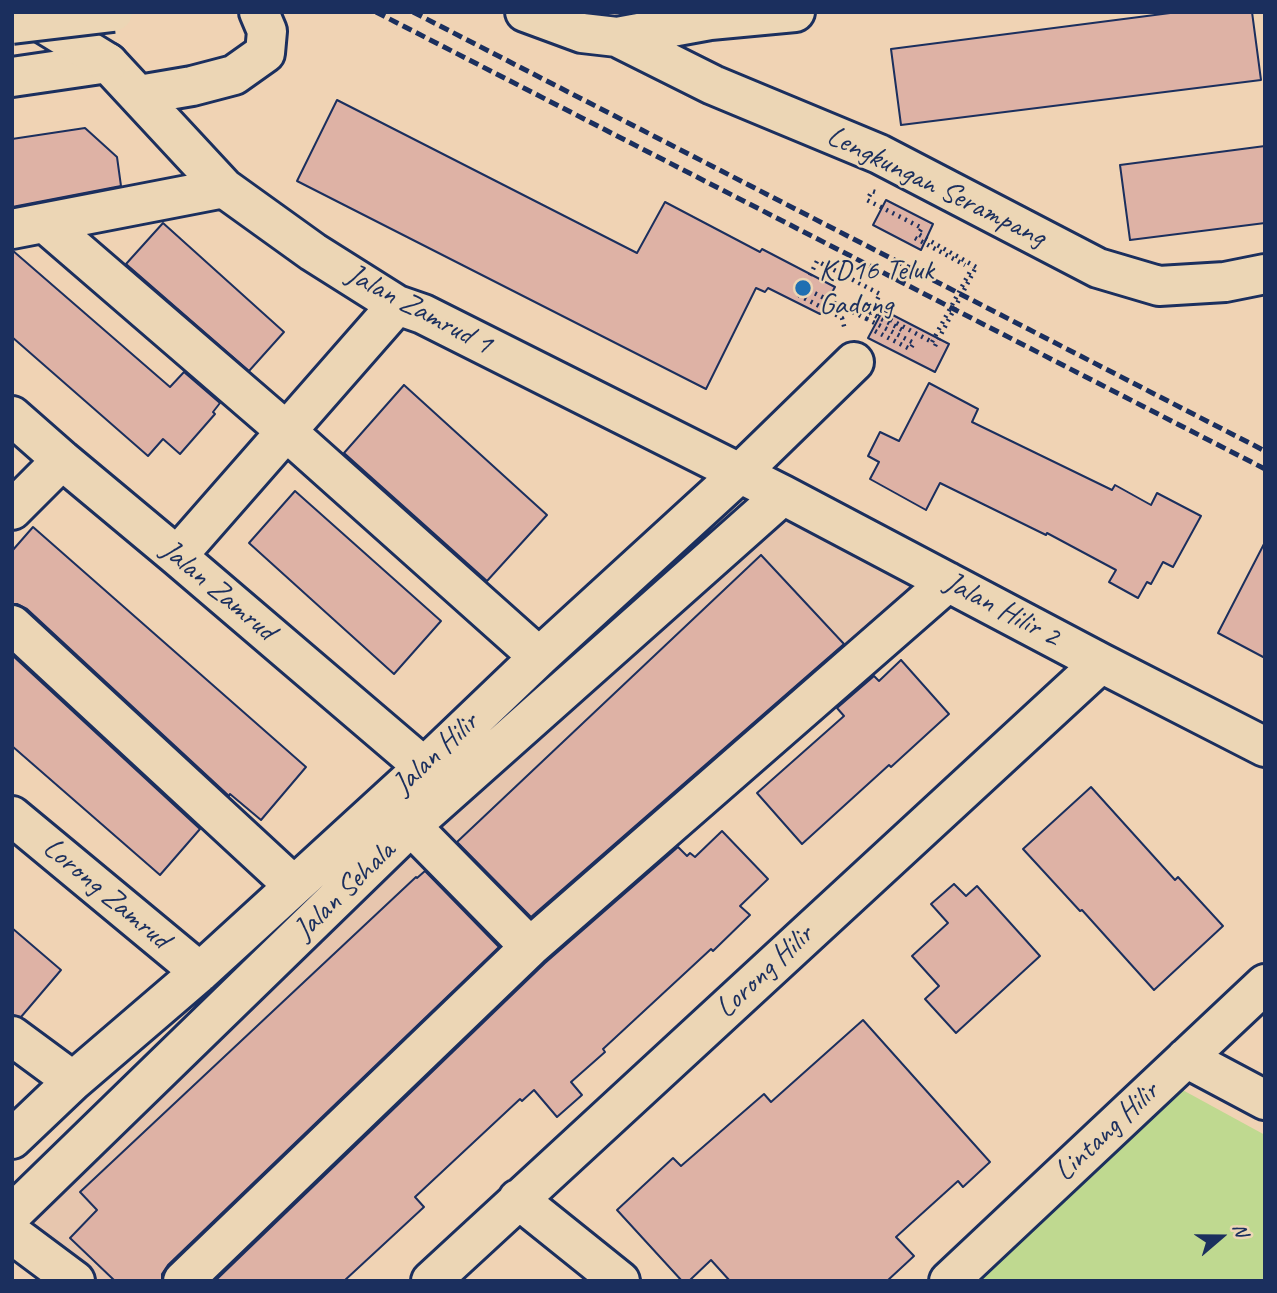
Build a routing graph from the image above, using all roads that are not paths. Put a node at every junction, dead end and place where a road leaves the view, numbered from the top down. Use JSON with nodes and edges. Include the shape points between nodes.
{"nodes":[{"id":1,"x":25,"y":12,"type":"edge"},
{"id":2,"x":113,"y":12,"type":"edge"},
{"id":3,"x":259,"y":12,"type":"edge"},
{"id":4,"x":795,"y":12,"type":"edge"},
{"id":5,"x":535,"y":16,"type":"edge"},
{"id":6,"x":705,"y":16,"type":"edge"},
{"id":7,"x":12,"y":24,"type":"edge"},
{"id":8,"x":617,"y":37,"type":"junction"},
{"id":9,"x":108,"y":62,"type":"junction"},
{"id":10,"x":12,"y":77,"type":"edge"},
{"id":11,"x":139,"y":95,"type":"junction"},
{"id":12,"x":224,"y":188,"type":"junction"},
{"id":13,"x":29,"y":226,"type":"edge"},
{"id":14,"x":1265,"y":274,"type":"edge"},
{"id":15,"x":397,"y":305,"type":"junction"},
{"id":16,"x":854,"y":362,"type":"dead end"},
{"id":17,"x":12,"y":416,"type":"edge"},
{"id":18,"x":286,"y":430,"type":"junction"},
{"id":19,"x":62,"y":460,"type":"junction"},
{"id":20,"x":738,"y":474,"type":"junction"},
{"id":21,"x":783,"y":495,"type":"junction"},
{"id":22,"x":12,"y":510,"type":"edge"},
{"id":23,"x":177,"y":556,"type":"junction"},
{"id":24,"x":948,"y":582,"type":"junction"},
{"id":25,"x":12,"y":625,"type":"edge"},
{"id":26,"x":538,"y":657,"type":"junction"},
{"id":27,"x":1101,"y":663,"type":"junction"},
{"id":28,"x":1265,"y":747,"type":"edge"},
{"id":29,"x":424,"y":767,"type":"junction"},
{"id":30,"x":12,"y":816,"type":"edge"},
{"id":31,"x":411,"y":826,"type":"junction"},
{"id":32,"x":293,"y":885,"type":"junction"},
{"id":33,"x":530,"y":947,"type":"junction"},
{"id":34,"x":200,"y":972,"type":"junction"},
{"id":35,"x":1265,"y":984,"type":"edge"},
{"id":36,"x":12,"y":1036,"type":"edge"},
{"id":37,"x":1186,"y":1058,"type":"junction"},
{"id":38,"x":73,"y":1081,"type":"junction"},
{"id":39,"x":1265,"y":1100,"type":"edge"},
{"id":40,"x":12,"y":1139,"type":"edge"},
{"id":41,"x":518,"y":1199,"type":"junction"},
{"id":42,"x":12,"y":1214,"type":"edge"},
{"id":43,"x":12,"y":1234,"type":"edge"},
{"id":44,"x":75,"y":1281,"type":"edge"},
{"id":45,"x":183,"y":1281,"type":"edge"},
{"id":46,"x":431,"y":1281,"type":"edge"},
{"id":47,"x":620,"y":1281,"type":"edge"},
{"id":48,"x":949,"y":1281,"type":"edge"}],
"edges":[{"from":1,"to":9,"type":"street","name":"Jalan Zamrud 1"},
{"from":2,"to":7,"type":"street","bridge":true},
{"from":3,"to":11,"type":"street","via":[[267,31],[265,53],[234,75]]},
{"from":4,"to":6,"type":"street","name":"Lengkungan Serampang"},
{"from":5,"to":8,"type":"street","name":"Lengkungan Serampang","via":[[582,33]]},
{"from":6,"to":8,"type":"street","name":"Lengkungan Serampang"},
{"from":8,"to":14,"type":"street","name":"Lengkungan Serampang","via":[[713,85],[879,154],[1098,268],[1159,286]]},
{"from":9,"to":10,"type":"street"},
{"from":9,"to":11,"type":"street","name":"Jalan Zamrud 1"},
{"from":11,"to":12,"type":"street","name":"Jalan Zamrud 1"},
{"from":12,"to":13,"type":"street"},
{"from":12,"to":15,"type":"street","name":"Jalan Zamrud 1"},
{"from":13,"to":18,"type":"street"},
{"from":15,"to":18,"type":"street"},
{"from":15,"to":20,"type":"street","name":"Jalan Zamrud 1"},
{"from":16,"to":20,"type":"street","name":"Jalan Hilir"},
{"from":17,"to":19,"type":"street","name":"Jalan Zamrud"},
{"from":18,"to":23,"type":"street"},
{"from":18,"to":26,"type":"street"},
{"from":19,"to":22,"type":"street"},
{"from":19,"to":23,"type":"street","name":"Jalan Zamrud"},
{"from":20,"to":21,"type":"street","name":"Jalan Hilir 2"},
{"from":20,"to":26,"type":"street","name":"Jalan Hilir"},
{"from":21,"to":24,"type":"street","name":"Jalan Hilir 2"},
{"from":21,"to":31,"type":"street","name":"Jalan Sehala"},
{"from":23,"to":29,"type":"street","name":"Jalan Zamrud"},
{"from":24,"to":27,"type":"street","name":"Jalan Hilir 2"},
{"from":24,"to":33,"type":"street"},
{"from":25,"to":32,"type":"street"},
{"from":26,"to":29,"type":"street","name":"Jalan Hilir"},
{"from":27,"to":28,"type":"street","name":"Jalan Hilir 2"},
{"from":27,"to":41,"type":"street","name":"Lorong Hilir"},
{"from":29,"to":32,"type":"street","name":"Jalan Hilir"},
{"from":30,"to":34,"type":"street","name":"Lorong Zamrud"},
{"from":31,"to":33,"type":"street"},
{"from":31,"to":42,"type":"street","name":"Jalan Sehala"},
{"from":32,"to":34,"type":"street","name":"Jalan Hilir"},
{"from":33,"to":45,"type":"street"},
{"from":34,"to":38,"type":"street","name":"Jalan Hilir"},
{"from":35,"to":37,"type":"street","name":"Lintang Hilir"},
{"from":36,"to":38,"type":"street"},
{"from":37,"to":39,"type":"street"},
{"from":37,"to":48,"type":"street","name":"Lintang Hilir"},
{"from":38,"to":40,"type":"street","name":"Jalan Hilir"},
{"from":41,"to":46,"type":"street","name":"Lorong Hilir"},
{"from":41,"to":47,"type":"street"},
{"from":43,"to":44,"type":"street"}]}
